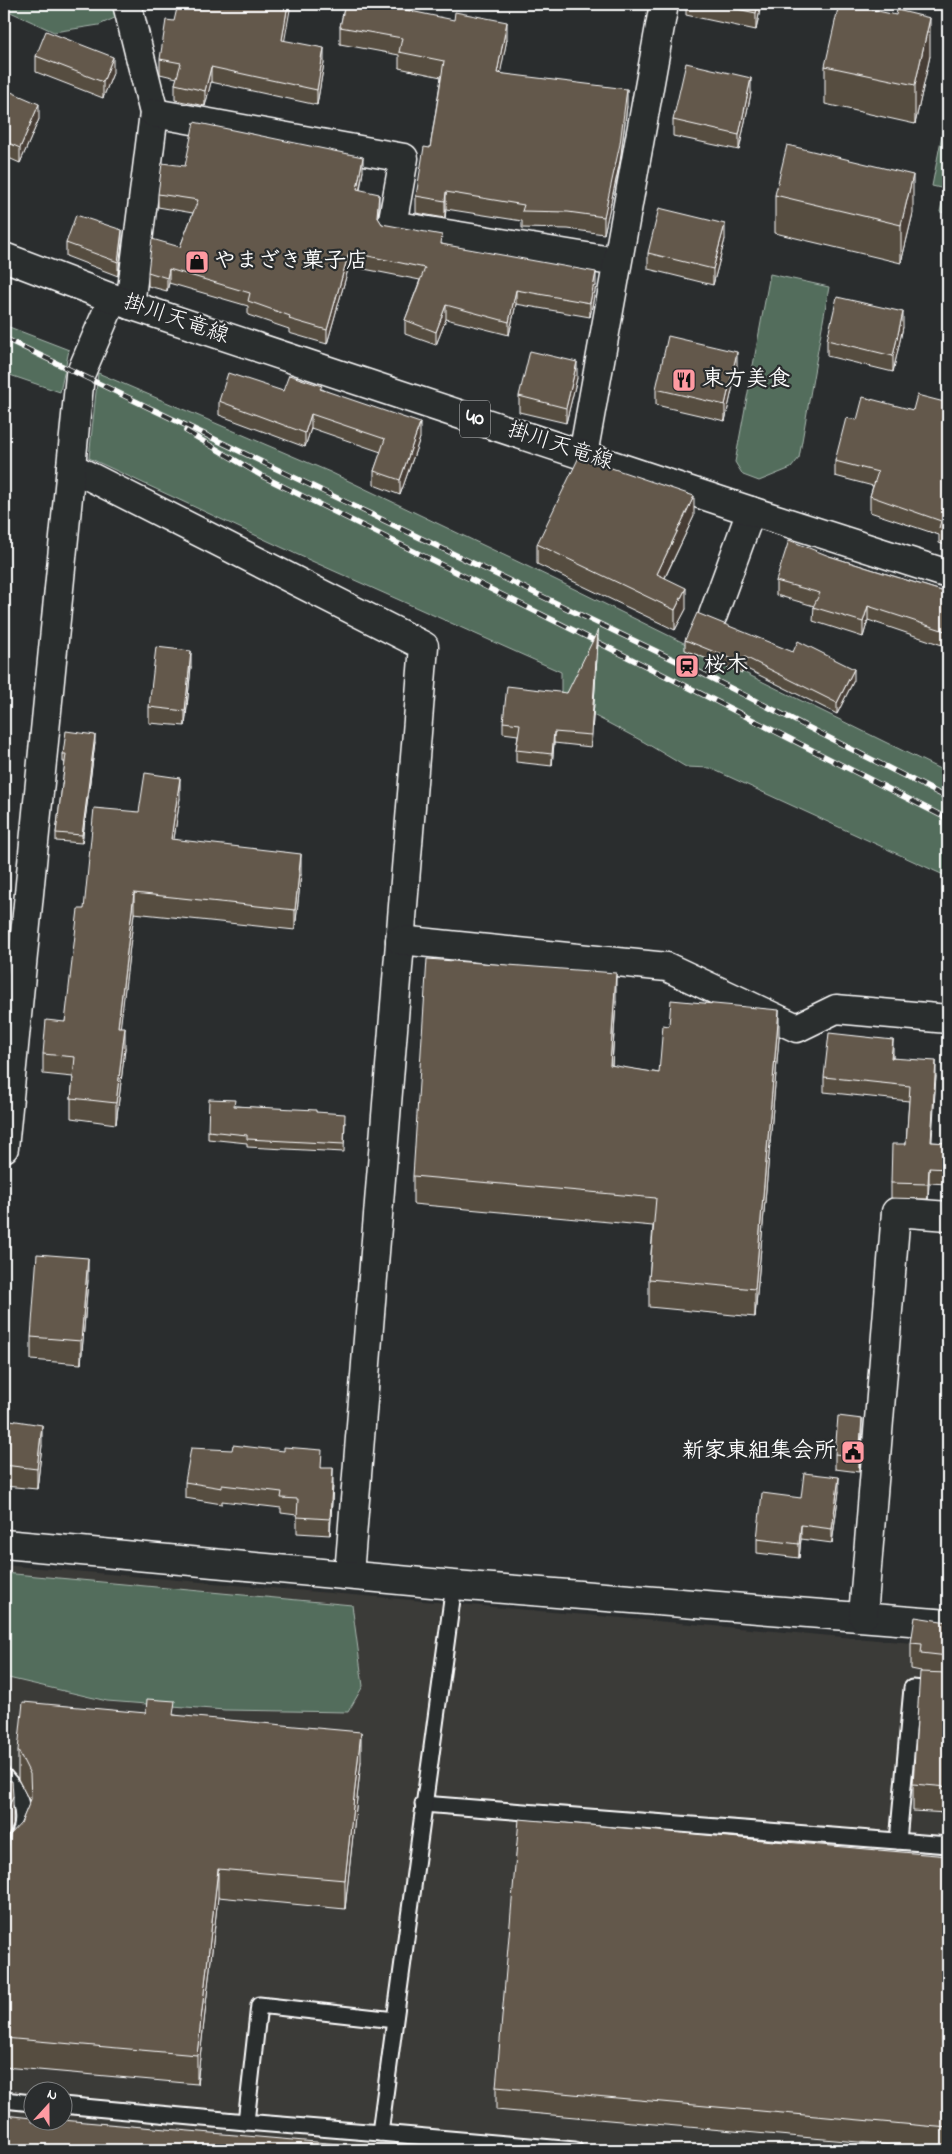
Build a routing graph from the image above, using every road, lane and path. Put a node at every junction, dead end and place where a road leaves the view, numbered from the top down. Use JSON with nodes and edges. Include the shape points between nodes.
{"nodes":[{"id":1,"x":127,"y":4,"type":"edge"},
{"id":2,"x":664,"y":4,"type":"edge"},
{"id":3,"x":154,"y":113,"type":"junction"},
{"id":4,"x":4,"y":257,"type":"edge"},
{"id":5,"x":617,"y":262,"type":"junction"},
{"id":6,"x":122,"y":302,"type":"junction"},
{"id":7,"x":583,"y":455,"type":"junction"},
{"id":8,"x":71,"y":467,"type":"junction"},
{"id":9,"x":751,"y":511,"type":"junction"},
{"id":10,"x":948,"y":574,"type":"edge"},
{"id":11,"x":713,"y":615,"type":"dead end"},
{"id":12,"x":400,"y":940,"type":"junction"},
{"id":13,"x":948,"y":1019,"type":"edge"},
{"id":14,"x":4,"y":1148,"type":"edge"},
{"id":15,"x":948,"y":1216,"type":"edge"},
{"id":16,"x":4,"y":1544,"type":"edge"},
{"id":17,"x":350,"y":1574,"type":"junction"},
{"id":18,"x":454,"y":1585,"type":"junction"},
{"id":19,"x":863,"y":1616,"type":"junction"},
{"id":20,"x":948,"y":1624,"type":"edge"},
{"id":21,"x":948,"y":1691,"type":"edge"},
{"id":22,"x":4,"y":1776,"type":"edge"},
{"id":23,"x":423,"y":1804,"type":"junction"},
{"id":24,"x":898,"y":1841,"type":"junction"},
{"id":25,"x":948,"y":1845,"type":"edge"},
{"id":26,"x":4,"y":1856,"type":"edge"},
{"id":27,"x":394,"y":2020,"type":"junction"},
{"id":28,"x":4,"y":2100,"type":"edge"},
{"id":29,"x":22,"y":2102,"type":"edge"},
{"id":30,"x":72,"y":2106,"type":"edge"},
{"id":31,"x":246,"y":2122,"type":"junction"},
{"id":32,"x":380,"y":2132,"type":"junction"},
{"id":33,"x":576,"y":2150,"type":"edge"}],
"edges":[{"from":1,"to":3,"type":"street"},
{"from":2,"to":5,"type":"street"},
{"from":3,"to":5,"type":"street","via":[[404,158],[392,225]]},
{"from":3,"to":6,"type":"street"},
{"from":4,"to":6,"type":"street","name":"掛川天竜線","number":"40"},
{"from":5,"to":7,"type":"street"},
{"from":6,"to":7,"type":"street","name":"掛川天竜線","number":"40"},
{"from":6,"to":8,"type":"street","via":[[80,375]]},
{"from":7,"to":9,"type":"street","name":"掛川天竜線","number":"40"},
{"from":8,"to":12,"type":"street","via":[[424,646]]},
{"from":8,"to":14,"type":"street"},
{"from":9,"to":10,"type":"street","name":"掛川天竜線","number":"40"},
{"from":9,"to":11,"type":"street"},
{"from":12,"to":13,"type":"street","via":[[668,968],[797,1028],[836,1009]]},
{"from":12,"to":17,"type":"street"},
{"from":15,"to":19,"type":"street","via":[[896,1212]]},
{"from":16,"to":17,"type":"street"},
{"from":17,"to":18,"type":"street"},
{"from":18,"to":19,"type":"street"},
{"from":18,"to":23,"type":"lane"},
{"from":19,"to":20,"type":"street"},
{"from":21,"to":24,"type":"lane","via":[[912,1688]]},
{"from":22,"to":26,"type":"lane","via":[[15,1788],[24,1819],[20,1835]]},
{"from":23,"to":24,"type":"lane"},
{"from":23,"to":27,"type":"lane"},
{"from":24,"to":25,"type":"lane"},
{"from":27,"to":31,"type":"lane","via":[[259,2005]]},
{"from":27,"to":32,"type":"lane"},
{"from":28,"to":29,"type":"lane"},
{"from":30,"to":31,"type":"lane"},
{"from":31,"to":32,"type":"lane"},
{"from":32,"to":33,"type":"lane"}]}
